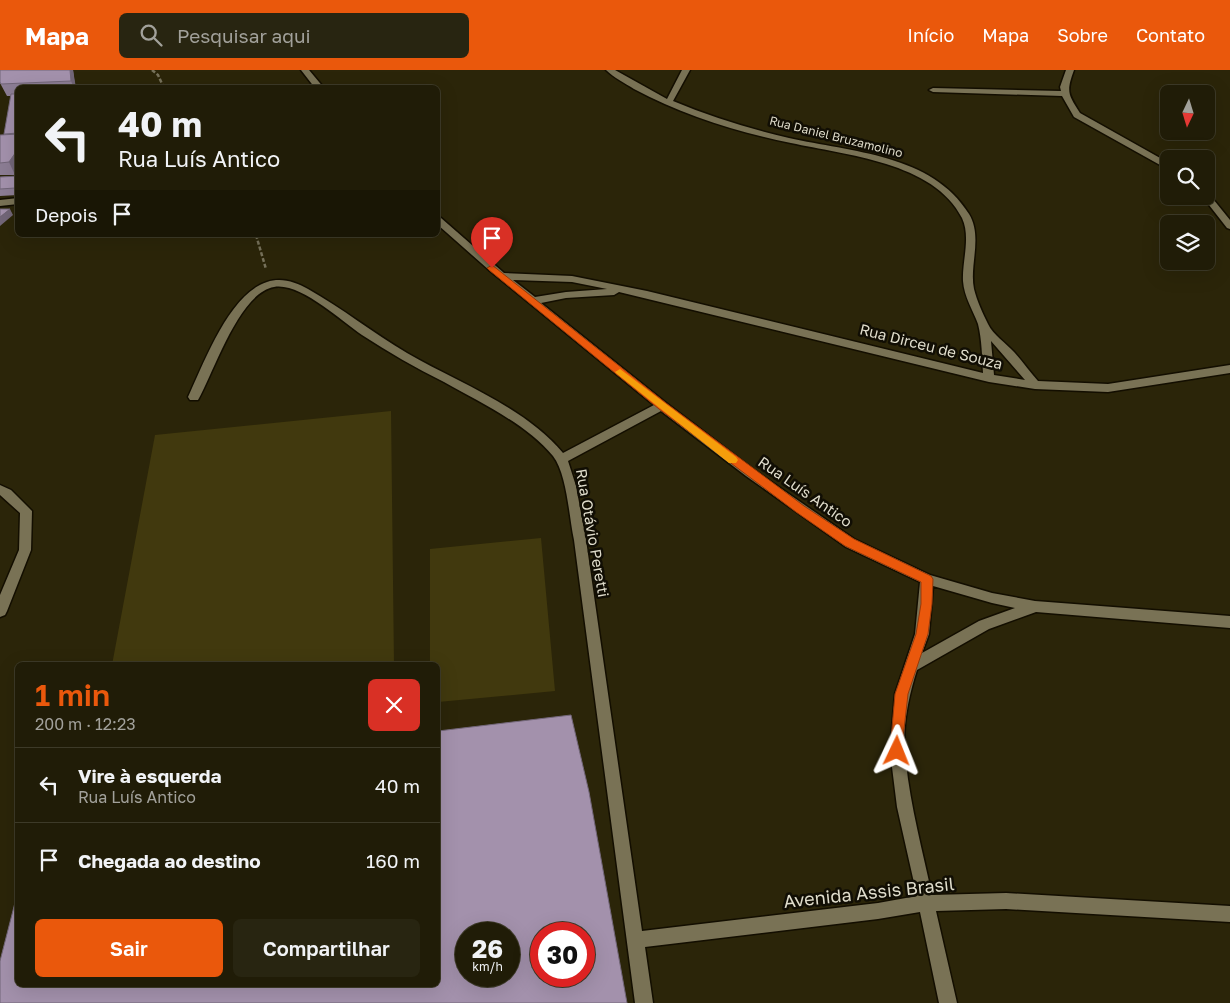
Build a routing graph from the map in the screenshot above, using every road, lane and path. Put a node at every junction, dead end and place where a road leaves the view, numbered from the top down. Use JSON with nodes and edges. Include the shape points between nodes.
{"nodes":[{"id":1,"x":152,"y":70,"type":"edge"},
{"id":2,"x":306,"y":70,"type":"edge"},
{"id":3,"x":610,"y":70,"type":"edge"},
{"id":4,"x":686,"y":70,"type":"edge"},
{"id":5,"x":1070,"y":70,"type":"edge"},
{"id":6,"x":163,"y":85,"type":"edge"},
{"id":7,"x":318,"y":85,"type":"edge"},
{"id":8,"x":933,"y":90,"type":"dead end"},
{"id":9,"x":1065,"y":94,"type":"junction"},
{"id":10,"x":670,"y":102,"type":"junction"},
{"id":11,"x":1160,"y":162,"type":"edge"},
{"id":12,"x":15,"y":201,"type":"edge"},
{"id":13,"x":0,"y":203,"type":"edge"},
{"id":14,"x":1213,"y":205,"type":"edge"},
{"id":15,"x":440,"y":222,"type":"edge"},
{"id":16,"x":1230,"y":226,"type":"edge"},
{"id":17,"x":257,"y":237,"type":"edge"},
{"id":18,"x":502,"y":276,"type":"junction"},
{"id":19,"x":270,"y":284,"type":"junction"},
{"id":20,"x":628,"y":291,"type":"junction"},
{"id":21,"x":533,"y":301,"type":"junction"},
{"id":22,"x":984,"y":327,"type":"junction"},
{"id":23,"x":1230,"y":369,"type":"edge"},
{"id":24,"x":989,"y":378,"type":"junction"},
{"id":25,"x":1035,"y":385,"type":"junction"},
{"id":26,"x":194,"y":397,"type":"dead end"},
{"id":27,"x":662,"y":406,"type":"junction"},
{"id":28,"x":561,"y":459,"type":"junction"},
{"id":29,"x":4,"y":491,"type":"edge"},
{"id":30,"x":927,"y":579,"type":"junction"},
{"id":31,"x":1035,"y":606,"type":"junction"},
{"id":32,"x":0,"y":611,"type":"edge"},
{"id":33,"x":1230,"y":622,"type":"edge"},
{"id":34,"x":912,"y":666,"type":"junction"},
{"id":35,"x":925,"y":903,"type":"junction"},
{"id":36,"x":1230,"y":914,"type":"edge"},
{"id":37,"x":634,"y":940,"type":"junction"},
{"id":38,"x":644,"y":1003,"type":"edge"},
{"id":39,"x":948,"y":1003,"type":"edge"}],
"edges":[{"from":1,"to":6,"type":"path"},
{"from":2,"to":7,"type":"street"},
{"from":3,"to":10,"type":"street","name":"Rua Daniel Bruzamolino"},
{"from":4,"to":10,"type":"street"},
{"from":5,"to":9,"type":"street"},
{"from":8,"to":9,"type":"street"},
{"from":9,"to":11,"type":"street","via":[[1077,115]]},
{"from":10,"to":22,"type":"street","name":"Rua Daniel Bruzamolino","via":[[769,136],[896,165],[923,175],[941,187],[956,199],[967,217],[970,298]]},
{"from":12,"to":13,"type":"street"},
{"from":14,"to":16,"type":"street"},
{"from":15,"to":18,"type":"street","name":"Rua Luís Antico"},
{"from":17,"to":19,"type":"path"},
{"from":18,"to":20,"type":"street","name":"Rua Dirceu de Souza","via":[[572,279]]},
{"from":18,"to":21,"type":"street","name":"Rua Luís Antico"},
{"from":19,"to":26,"type":"street","via":[[257,288],[244,301]]},
{"from":19,"to":28,"type":"street","name":"Rua Otávio Peretti","via":[[285,283],[298,287],[415,363],[473,392],[541,438]]},
{"from":20,"to":21,"type":"street","name":"Rua Dirceu de Souza","via":[[566,295]]},
{"from":20,"to":24,"type":"street","name":"Rua Dirceu de Souza"},
{"from":21,"to":27,"type":"street","name":"Rua Luís Antico"},
{"from":22,"to":24,"type":"street","name":"Rua Daniel Bruzamolino"},
{"from":22,"to":25,"type":"street","name":"Rua Daniel Bruzamolino"},
{"from":23,"to":25,"type":"street","name":"Rua Dirceu de Souza","via":[[1108,388]]},
{"from":24,"to":25,"type":"street","name":"Rua Dirceu de Souza"},
{"from":27,"to":28,"type":"street"},
{"from":27,"to":30,"type":"street","name":"Rua Luís Antico","via":[[750,473],[850,542]]},
{"from":28,"to":37,"type":"street","name":"Rua Otávio Peretti","via":[[580,540]]},
{"from":29,"to":32,"type":"street","via":[[26,511],[27,535],[25,550]]},
{"from":30,"to":31,"type":"street","name":"Rua Luís Antico","via":[[992,598]]},
{"from":30,"to":34,"type":"street","via":[[922,634]]},
{"from":31,"to":33,"type":"street","name":"Rua Luís Antico"},
{"from":31,"to":34,"type":"street","via":[[984,625]]},
{"from":34,"to":35,"type":"street","via":[[902,694],[897,751]]},
{"from":35,"to":36,"type":"street","name":"Avenida Assis Brasil","via":[[1006,901]]},
{"from":35,"to":37,"type":"street","name":"Avenida Assis Brasil"},
{"from":35,"to":39,"type":"street"},
{"from":37,"to":38,"type":"street","name":"Rua Otávio Peretti"}]}
